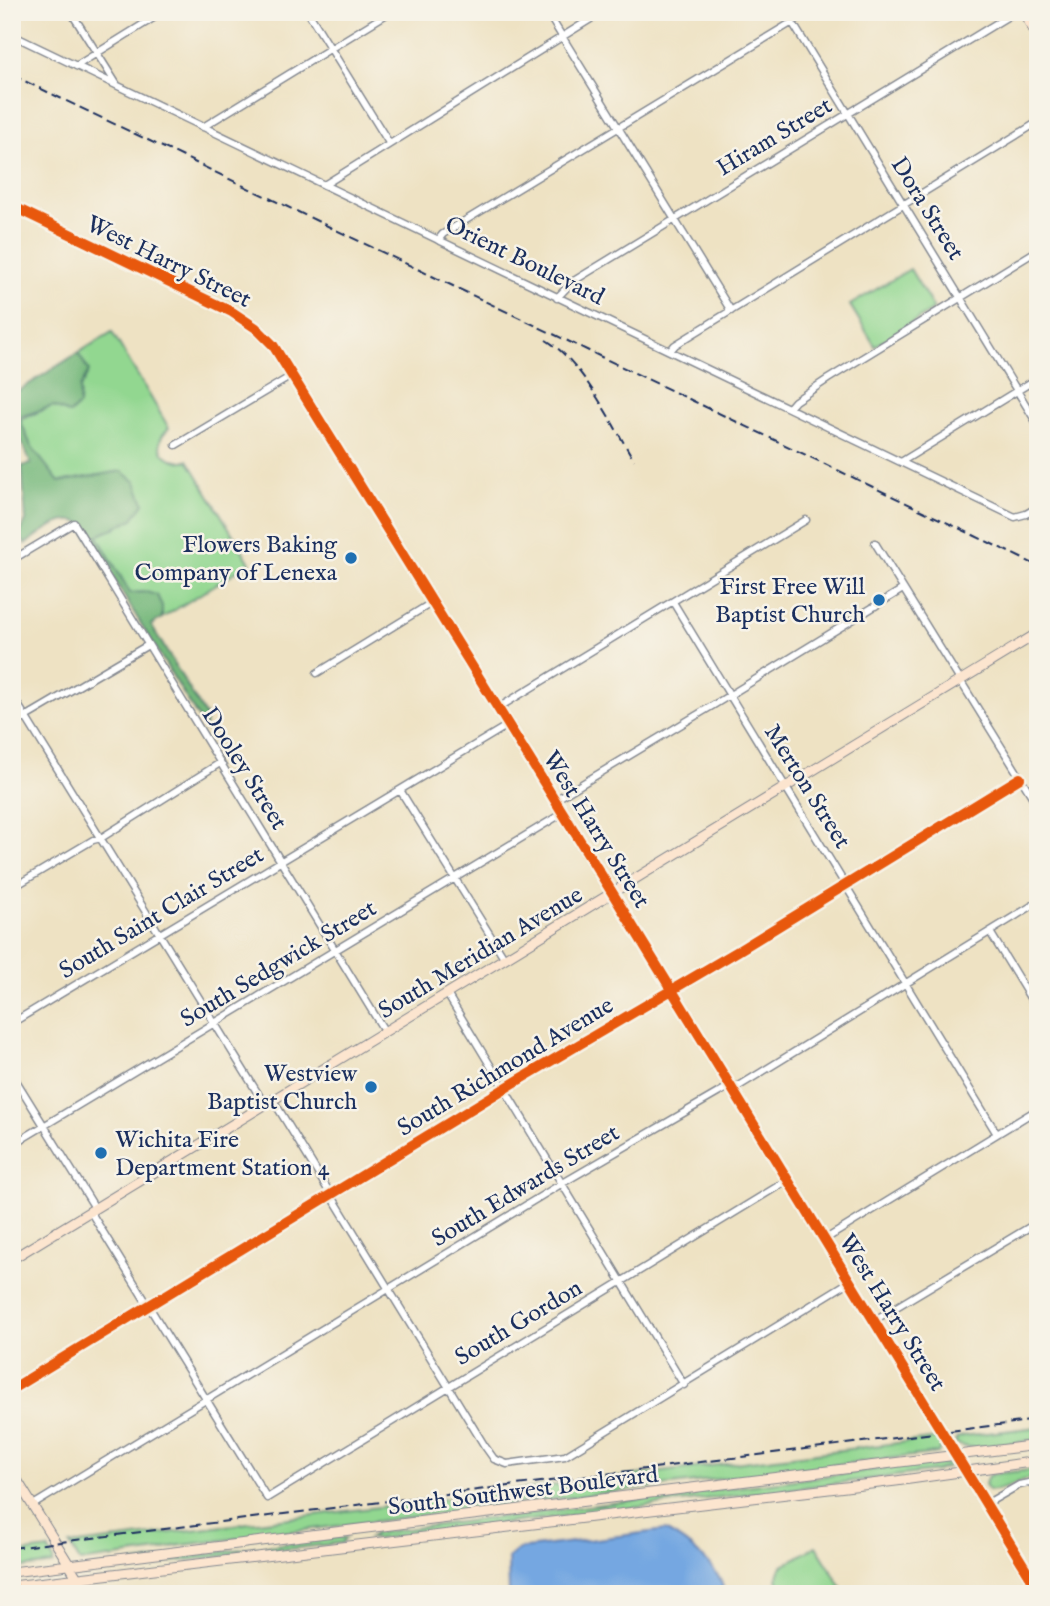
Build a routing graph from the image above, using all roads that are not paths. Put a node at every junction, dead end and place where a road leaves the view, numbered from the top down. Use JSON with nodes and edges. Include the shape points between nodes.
{"nodes":[{"id":1,"x":71,"y":12,"type":"edge"},
{"id":2,"x":163,"y":12,"type":"edge"},
{"id":3,"x":308,"y":12,"type":"edge"},
{"id":4,"x":390,"y":12,"type":"edge"},
{"id":5,"x":547,"y":12,"type":"edge"},
{"id":6,"x":603,"y":12,"type":"edge"},
{"id":7,"x":786,"y":12,"type":"edge"},
{"id":8,"x":809,"y":12,"type":"edge"},
{"id":9,"x":1015,"y":12,"type":"edge"},
{"id":10,"x":1023,"y":12,"type":"edge"},
{"id":11,"x":792,"y":23,"type":"junction"},
{"id":12,"x":14,"y":36,"type":"edge"},
{"id":13,"x":562,"y":37,"type":"junction"},
{"id":14,"x":1038,"y":37,"type":"edge"},
{"id":15,"x":12,"y":44,"type":"edge"},
{"id":16,"x":331,"y":49,"type":"junction"},
{"id":17,"x":96,"y":53,"type":"junction"},
{"id":18,"x":76,"y":66,"type":"junction"},
{"id":19,"x":118,"y":86,"type":"junction"},
{"id":20,"x":848,"y":114,"type":"junction"},
{"id":21,"x":1038,"y":122,"type":"edge"},
{"id":22,"x":203,"y":127,"type":"junction"},
{"id":23,"x":618,"y":128,"type":"junction"},
{"id":24,"x":389,"y":143,"type":"junction"},
{"id":25,"x":324,"y":185,"type":"junction"},
{"id":26,"x":904,"y":205,"type":"junction"},
{"id":27,"x":12,"y":206,"type":"edge"},
{"id":28,"x":674,"y":219,"type":"junction"},
{"id":29,"x":438,"y":240,"type":"junction"},
{"id":30,"x":1038,"y":250,"type":"edge"},
{"id":31,"x":961,"y":297,"type":"junction"},
{"id":32,"x":557,"y":298,"type":"junction"},
{"id":33,"x":731,"y":311,"type":"junction"},
{"id":34,"x":670,"y":351,"type":"junction"},
{"id":35,"x":293,"y":374,"type":"junction"},
{"id":36,"x":1038,"y":378,"type":"edge"},
{"id":37,"x":1017,"y":390,"type":"junction"},
{"id":38,"x":789,"y":408,"type":"junction"},
{"id":39,"x":1038,"y":425,"type":"edge"},
{"id":40,"x":176,"y":445,"type":"dead end"},
{"id":41,"x":901,"y":462,"type":"junction"},
{"id":42,"x":1038,"y":507,"type":"edge"},
{"id":43,"x":807,"y":520,"type":"dead end"},
{"id":44,"x":875,"y":543,"type":"dead end"},
{"id":45,"x":12,"y":560,"type":"edge"},
{"id":46,"x":903,"y":589,"type":"junction"},
{"id":47,"x":433,"y":602,"type":"junction"},
{"id":48,"x":673,"y":602,"type":"junction"},
{"id":49,"x":1038,"y":633,"type":"edge"},
{"id":50,"x":148,"y":645,"type":"junction"},
{"id":51,"x":317,"y":673,"type":"dead end"},
{"id":52,"x":959,"y":681,"type":"junction"},
{"id":53,"x":12,"y":695,"type":"edge"},
{"id":54,"x":730,"y":696,"type":"junction"},
{"id":55,"x":498,"y":708,"type":"junction"},
{"id":56,"x":26,"y":717,"type":"junction"},
{"id":57,"x":508,"y":724,"type":"junction"},
{"id":58,"x":12,"y":725,"type":"edge"},
{"id":59,"x":220,"y":762,"type":"junction"},
{"id":60,"x":1020,"y":778,"type":"junction"},
{"id":61,"x":786,"y":788,"type":"junction"},
{"id":62,"x":400,"y":790,"type":"junction"},
{"id":63,"x":555,"y":800,"type":"junction"},
{"id":64,"x":1038,"y":806,"type":"edge"},
{"id":65,"x":563,"y":813,"type":"junction"},
{"id":66,"x":101,"y":838,"type":"junction"},
{"id":67,"x":281,"y":862,"type":"junction"},
{"id":68,"x":456,"y":880,"type":"junction"},
{"id":69,"x":846,"y":885,"type":"junction"},
{"id":70,"x":12,"y":888,"type":"edge"},
{"id":71,"x":613,"y":894,"type":"junction"},
{"id":72,"x":1038,"y":902,"type":"edge"},
{"id":73,"x":990,"y":932,"type":"junction"},
{"id":74,"x":160,"y":935,"type":"junction"},
{"id":75,"x":335,"y":950,"type":"junction"},
{"id":76,"x":505,"y":958,"type":"junction"},
{"id":77,"x":906,"y":983,"type":"junction"},
{"id":78,"x":672,"y":990,"type":"junction"},
{"id":79,"x":447,"y":994,"type":"junction"},
{"id":80,"x":1032,"y":1001,"type":"dead end"},
{"id":81,"x":12,"y":1023,"type":"edge"},
{"id":82,"x":214,"y":1023,"type":"junction"},
{"id":83,"x":385,"y":1032,"type":"junction"},
{"id":84,"x":12,"y":1074,"type":"edge"},
{"id":85,"x":730,"y":1086,"type":"junction"},
{"id":86,"x":504,"y":1089,"type":"junction"},
{"id":87,"x":269,"y":1103,"type":"junction"},
{"id":88,"x":1038,"y":1109,"type":"edge"},
{"id":89,"x":44,"y":1126,"type":"junction"},
{"id":90,"x":997,"y":1134,"type":"junction"},
{"id":91,"x":12,"y":1145,"type":"edge"},
{"id":92,"x":788,"y":1180,"type":"junction"},
{"id":93,"x":561,"y":1184,"type":"junction"},
{"id":94,"x":331,"y":1196,"type":"junction"},
{"id":95,"x":92,"y":1210,"type":"junction"},
{"id":96,"x":1038,"y":1222,"type":"edge"},
{"id":97,"x":824,"y":1240,"type":"junction"},
{"id":98,"x":12,"y":1259,"type":"edge"},
{"id":99,"x":621,"y":1282,"type":"junction"},
{"id":100,"x":849,"y":1282,"type":"junction"},
{"id":101,"x":388,"y":1290,"type":"junction"},
{"id":102,"x":148,"y":1306,"type":"junction"},
{"id":103,"x":873,"y":1321,"type":"junction"},
{"id":104,"x":684,"y":1385,"type":"junction"},
{"id":105,"x":448,"y":1387,"type":"junction"},
{"id":106,"x":12,"y":1389,"type":"edge"},
{"id":107,"x":206,"y":1401,"type":"junction"},
{"id":108,"x":1038,"y":1445,"type":"edge"},
{"id":109,"x":956,"y":1455,"type":"junction"},
{"id":110,"x":1038,"y":1461,"type":"edge"},
{"id":111,"x":967,"y":1471,"type":"junction"},
{"id":112,"x":12,"y":1472,"type":"edge"},
{"id":113,"x":1038,"y":1481,"type":"edge"},
{"id":114,"x":986,"y":1504,"type":"junction"},
{"id":115,"x":33,"y":1505,"type":"junction"},
{"id":116,"x":71,"y":1566,"type":"junction"},
{"id":117,"x":12,"y":1573,"type":"edge"},
{"id":118,"x":78,"y":1579,"type":"junction"},
{"id":119,"x":1037,"y":1585,"type":"edge"},
{"id":120,"x":13,"y":1586,"type":"edge"},
{"id":121,"x":87,"y":1594,"type":"edge"}],
"edges":[{"from":1,"to":17,"type":"street"},
{"from":2,"to":17,"type":"street"},
{"from":3,"to":16,"type":"street"},
{"from":4,"to":16,"type":"street"},
{"from":5,"to":13,"type":"street"},
{"from":6,"to":13,"type":"street"},
{"from":7,"to":11,"type":"street","name":"Dora Street"},
{"from":8,"to":11,"type":"street"},
{"from":9,"to":20,"type":"street","name":"Hiram Street"},
{"from":10,"to":14,"type":"main road"},
{"from":11,"to":20,"type":"street","name":"Dora Street"},
{"from":11,"to":23,"type":"street"},
{"from":12,"to":15,"type":"street"},
{"from":12,"to":18,"type":"street","name":"Orient Boulevard"},
{"from":13,"to":23,"type":"street"},
{"from":13,"to":24,"type":"street"},
{"from":16,"to":22,"type":"street"},
{"from":16,"to":24,"type":"street"},
{"from":17,"to":18,"type":"street"},
{"from":17,"to":19,"type":"street"},
{"from":18,"to":19,"type":"street","name":"Orient Boulevard"},
{"from":19,"to":22,"type":"street","name":"Orient Boulevard"},
{"from":20,"to":26,"type":"street","name":"Dora Street"},
{"from":20,"to":28,"type":"street","name":"Hiram Street"},
{"from":21,"to":26,"type":"street"},
{"from":22,"to":25,"type":"street","name":"Orient Boulevard"},
{"from":23,"to":28,"type":"street"},
{"from":23,"to":29,"type":"street"},
{"from":24,"to":25,"type":"street"},
{"from":25,"to":29,"type":"street","name":"Orient Boulevard"},
{"from":26,"to":31,"type":"street","name":"Dora Street"},
{"from":26,"to":33,"type":"street"},
{"from":27,"to":35,"type":"street","name":"West Harry Street","via":[[232,312],[273,345]]},
{"from":28,"to":32,"type":"street","name":"Hiram Street","via":[[572,282]]},
{"from":28,"to":33,"type":"street"},
{"from":29,"to":32,"type":"street","name":"Orient Boulevard"},
{"from":30,"to":31,"type":"street"},
{"from":31,"to":37,"type":"street","name":"Dora Street"},
{"from":31,"to":38,"type":"street"},
{"from":32,"to":34,"type":"street","name":"Orient Boulevard"},
{"from":33,"to":34,"type":"street"},
{"from":34,"to":38,"type":"street","name":"Orient Boulevard"},
{"from":35,"to":40,"type":"street"},
{"from":35,"to":47,"type":"street","name":"West Harry Street"},
{"from":36,"to":37,"type":"street"},
{"from":37,"to":39,"type":"street","name":"Dora Street"},
{"from":37,"to":41,"type":"street"},
{"from":38,"to":41,"type":"street","name":"Orient Boulevard"},
{"from":41,"to":42,"type":"street","name":"Orient Boulevard","via":[[1015,517]]},
{"from":43,"to":48,"type":"street"},
{"from":44,"to":46,"type":"street"},
{"from":45,"to":50,"type":"street","name":"Dooley Street","via":[[74,523]]},
{"from":46,"to":52,"type":"street"},
{"from":46,"to":54,"type":"street"},
{"from":47,"to":51,"type":"street"},
{"from":47,"to":55,"type":"street","name":"West Harry Street"},
{"from":48,"to":54,"type":"street","name":"Merton Street"},
{"from":48,"to":55,"type":"street"},
{"from":49,"to":52,"type":"main road","name":"South Meridian Avenue"},
{"from":50,"to":56,"type":"street"},
{"from":50,"to":59,"type":"street","name":"Dooley Street"},
{"from":52,"to":60,"type":"street"},
{"from":52,"to":61,"type":"main road","name":"South Meridian Avenue"},
{"from":53,"to":56,"type":"street"},
{"from":54,"to":61,"type":"street","name":"Merton Street"},
{"from":54,"to":63,"type":"street"},
{"from":55,"to":57,"type":"street","name":"West Harry Street"},
{"from":56,"to":58,"type":"street"},
{"from":56,"to":66,"type":"street"},
{"from":57,"to":62,"type":"street","name":"South Saint Clair Street"},
{"from":57,"to":63,"type":"street","name":"West Harry Street"},
{"from":59,"to":66,"type":"street"},
{"from":59,"to":67,"type":"street","name":"Dooley Street"},
{"from":60,"to":64,"type":"street"},
{"from":60,"to":69,"type":"street","name":"South Richmond Avenue"},
{"from":61,"to":69,"type":"street","name":"Merton Street"},
{"from":61,"to":71,"type":"main road","name":"South Meridian Avenue"},
{"from":62,"to":67,"type":"street","name":"South Saint Clair Street"},
{"from":62,"to":68,"type":"street"},
{"from":63,"to":65,"type":"street","name":"West Harry Street"},
{"from":65,"to":68,"type":"street","name":"South Sedgwick Street"},
{"from":65,"to":71,"type":"street","name":"West Harry Street"},
{"from":66,"to":70,"type":"street"},
{"from":66,"to":74,"type":"street"},
{"from":67,"to":74,"type":"street","name":"South Saint Clair Street"},
{"from":67,"to":75,"type":"street","name":"Dooley Street"},
{"from":68,"to":75,"type":"street","name":"South Sedgwick Street"},
{"from":68,"to":76,"type":"street"},
{"from":69,"to":77,"type":"street","name":"Merton Street"},
{"from":69,"to":78,"type":"street","name":"South Richmond Avenue"},
{"from":71,"to":76,"type":"main road","name":"South Meridian Avenue"},
{"from":71,"to":78,"type":"street","name":"West Harry Street"},
{"from":72,"to":73,"type":"street","name":"South Edwards Street"},
{"from":73,"to":77,"type":"street","name":"South Edwards Street"},
{"from":73,"to":80,"type":"street"},
{"from":74,"to":81,"type":"street","name":"South Saint Clair Street"},
{"from":74,"to":82,"type":"street"},
{"from":75,"to":82,"type":"street","name":"South Sedgwick Street"},
{"from":75,"to":83,"type":"street","name":"Dooley Street"},
{"from":76,"to":79,"type":"main road","name":"South Meridian Avenue"},
{"from":77,"to":85,"type":"street","name":"South Edwards Street","via":[[739,1086]]},
{"from":77,"to":90,"type":"street","name":"Merton Street"},
{"from":78,"to":85,"type":"street","name":"West Harry Street"},
{"from":78,"to":86,"type":"street","name":"South Richmond Avenue"},
{"from":79,"to":83,"type":"main road","name":"South Meridian Avenue"},
{"from":79,"to":86,"type":"street"},
{"from":82,"to":87,"type":"street"},
{"from":82,"to":89,"type":"street","name":"South Sedgwick Street"},
{"from":83,"to":87,"type":"main road","name":"South Meridian Avenue"},
{"from":84,"to":89,"type":"street"},
{"from":85,"to":92,"type":"street","name":"West Harry Street"},
{"from":85,"to":93,"type":"street","name":"South Edwards Street"},
{"from":86,"to":93,"type":"street"},
{"from":86,"to":94,"type":"street","name":"South Richmond Avenue"},
{"from":87,"to":94,"type":"street"},
{"from":87,"to":95,"type":"main road","name":"South Meridian Avenue"},
{"from":88,"to":90,"type":"street"},
{"from":89,"to":91,"type":"street","name":"South Sedgwick Street"},
{"from":89,"to":95,"type":"street"},
{"from":90,"to":97,"type":"street"},
{"from":92,"to":97,"type":"street","name":"West Harry Street"},
{"from":92,"to":99,"type":"street","name":"South Gordon"},
{"from":93,"to":99,"type":"street"},
{"from":93,"to":101,"type":"street","name":"South Edwards Street"},
{"from":94,"to":101,"type":"street"},
{"from":94,"to":102,"type":"street","name":"South Richmond Avenue"},
{"from":95,"to":98,"type":"main road","name":"South Meridian Avenue"},
{"from":95,"to":102,"type":"street"},
{"from":96,"to":103,"type":"street"},
{"from":97,"to":100,"type":"street","name":"West Harry Street"},
{"from":99,"to":104,"type":"street"},
{"from":99,"to":105,"type":"street","name":"South Gordon"},
{"from":100,"to":103,"type":"street","name":"West Harry Street"},
{"from":100,"to":104,"type":"street"},
{"from":101,"to":105,"type":"street"},
{"from":101,"to":107,"type":"street","name":"South Edwards Street"},
{"from":102,"to":106,"type":"street","name":"South Richmond Avenue"},
{"from":102,"to":107,"type":"street"},
{"from":103,"to":109,"type":"main road","name":"West Harry Street"},
{"from":104,"to":105,"type":"street","via":[[565,1456],[507,1464],[494,1459]]},
{"from":105,"to":107,"type":"street","name":"South Gordon","via":[[267,1498]]},
{"from":107,"to":115,"type":"street","name":"South Edwards Street"},
{"from":108,"to":109,"type":"main road","name":"South Southwest Boulevard"},
{"from":109,"to":111,"type":"main road","name":"West Harry Street"},
{"from":109,"to":116,"type":"main road","name":"South Southwest Boulevard"},
{"from":110,"to":111,"type":"main road","name":"South Southwest Boulevard"},
{"from":111,"to":114,"type":"main road","name":"West Harry Street"},
{"from":111,"to":118,"type":"main road","name":"South Southwest Boulevard"},
{"from":112,"to":115,"type":"main road"},
{"from":113,"to":114,"type":"street","via":[[1019,1485]]},
{"from":114,"to":119,"type":"main road","name":"West Harry Street"},
{"from":115,"to":116,"type":"main road"},
{"from":116,"to":117,"type":"main road","name":"South Southwest Boulevard"},
{"from":116,"to":118,"type":"main road"},
{"from":118,"to":120,"type":"main road","name":"South Southwest Boulevard"},
{"from":118,"to":121,"type":"street"}]}
